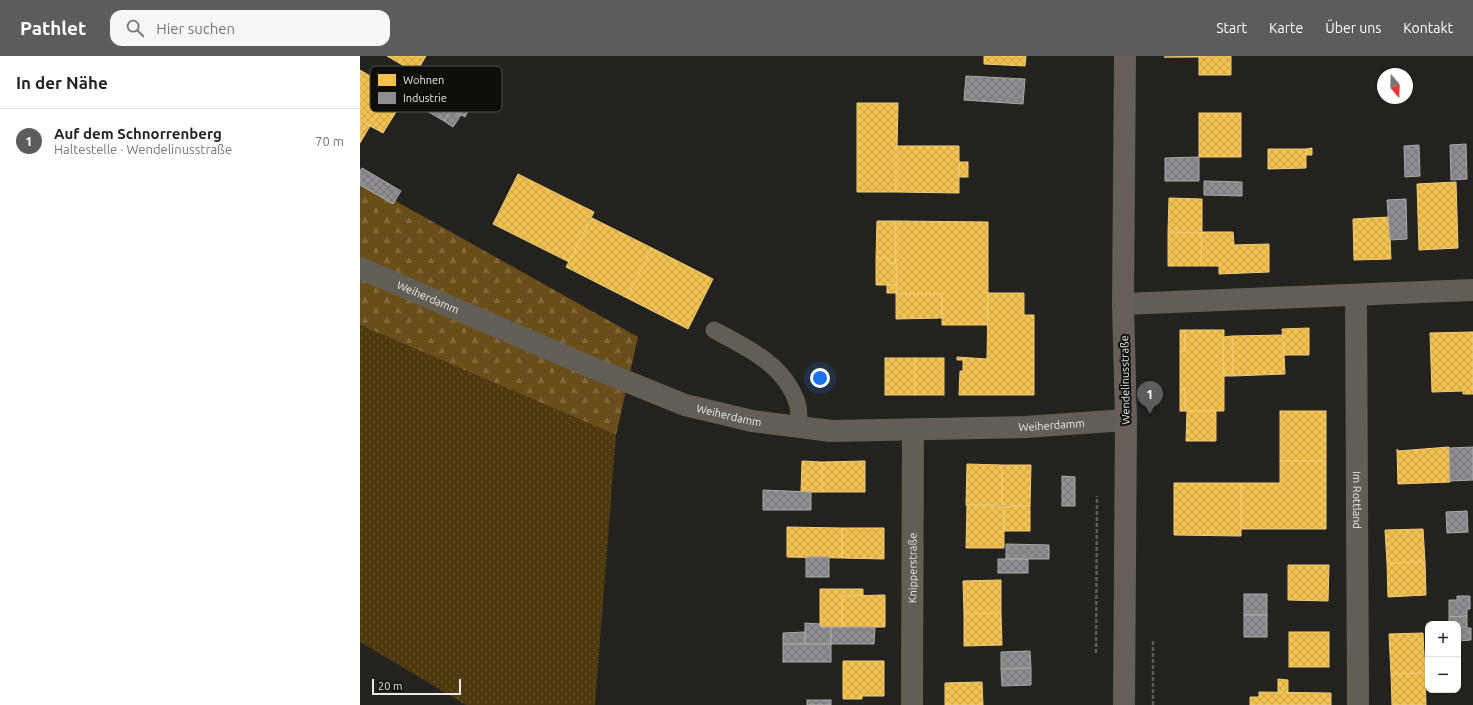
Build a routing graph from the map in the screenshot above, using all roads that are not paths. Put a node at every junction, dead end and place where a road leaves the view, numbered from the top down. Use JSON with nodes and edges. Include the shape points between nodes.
{"nodes":[{"id":1,"x":1125,"y":56,"type":"edge"},
{"id":2,"x":360,"y":268,"type":"edge"},
{"id":3,"x":1473,"y":290,"type":"edge"},
{"id":4,"x":1356,"y":296,"type":"junction"},
{"id":5,"x":1123,"y":304,"type":"junction"},
{"id":6,"x":714,"y":330,"type":"dead end"},
{"id":7,"x":1126,"y":420,"type":"junction"},
{"id":8,"x":799,"y":427,"type":"junction"},
{"id":9,"x":913,"y":430,"type":"junction"},
{"id":10,"x":912,"y":705,"type":"edge"},
{"id":11,"x":1124,"y":705,"type":"edge"},
{"id":12,"x":1358,"y":705,"type":"edge"}],
"edges":[{"from":1,"to":5,"type":"main road","name":"Wendelinusstraße"},
{"from":2,"to":8,"type":"street","name":"Weiherdamm","via":[[686,405],[752,421]]},
{"from":3,"to":4,"type":"street"},
{"from":4,"to":5,"type":"street"},
{"from":4,"to":12,"type":"street","name":"Im Rottland"},
{"from":5,"to":7,"type":"main road","name":"Wendelinusstraße"},
{"from":6,"to":8,"type":"lane","via":[[750,349],[777,369],[792,388],[798,408]]},
{"from":7,"to":9,"type":"street","name":"Weiherdamm","via":[[1025,427]]},
{"from":7,"to":11,"type":"main road","name":"Wendelinusstraße"},
{"from":8,"to":9,"type":"street","name":"Weiherdamm","via":[[831,432]]},
{"from":9,"to":10,"type":"street","name":"Knipperstraße"}]}
